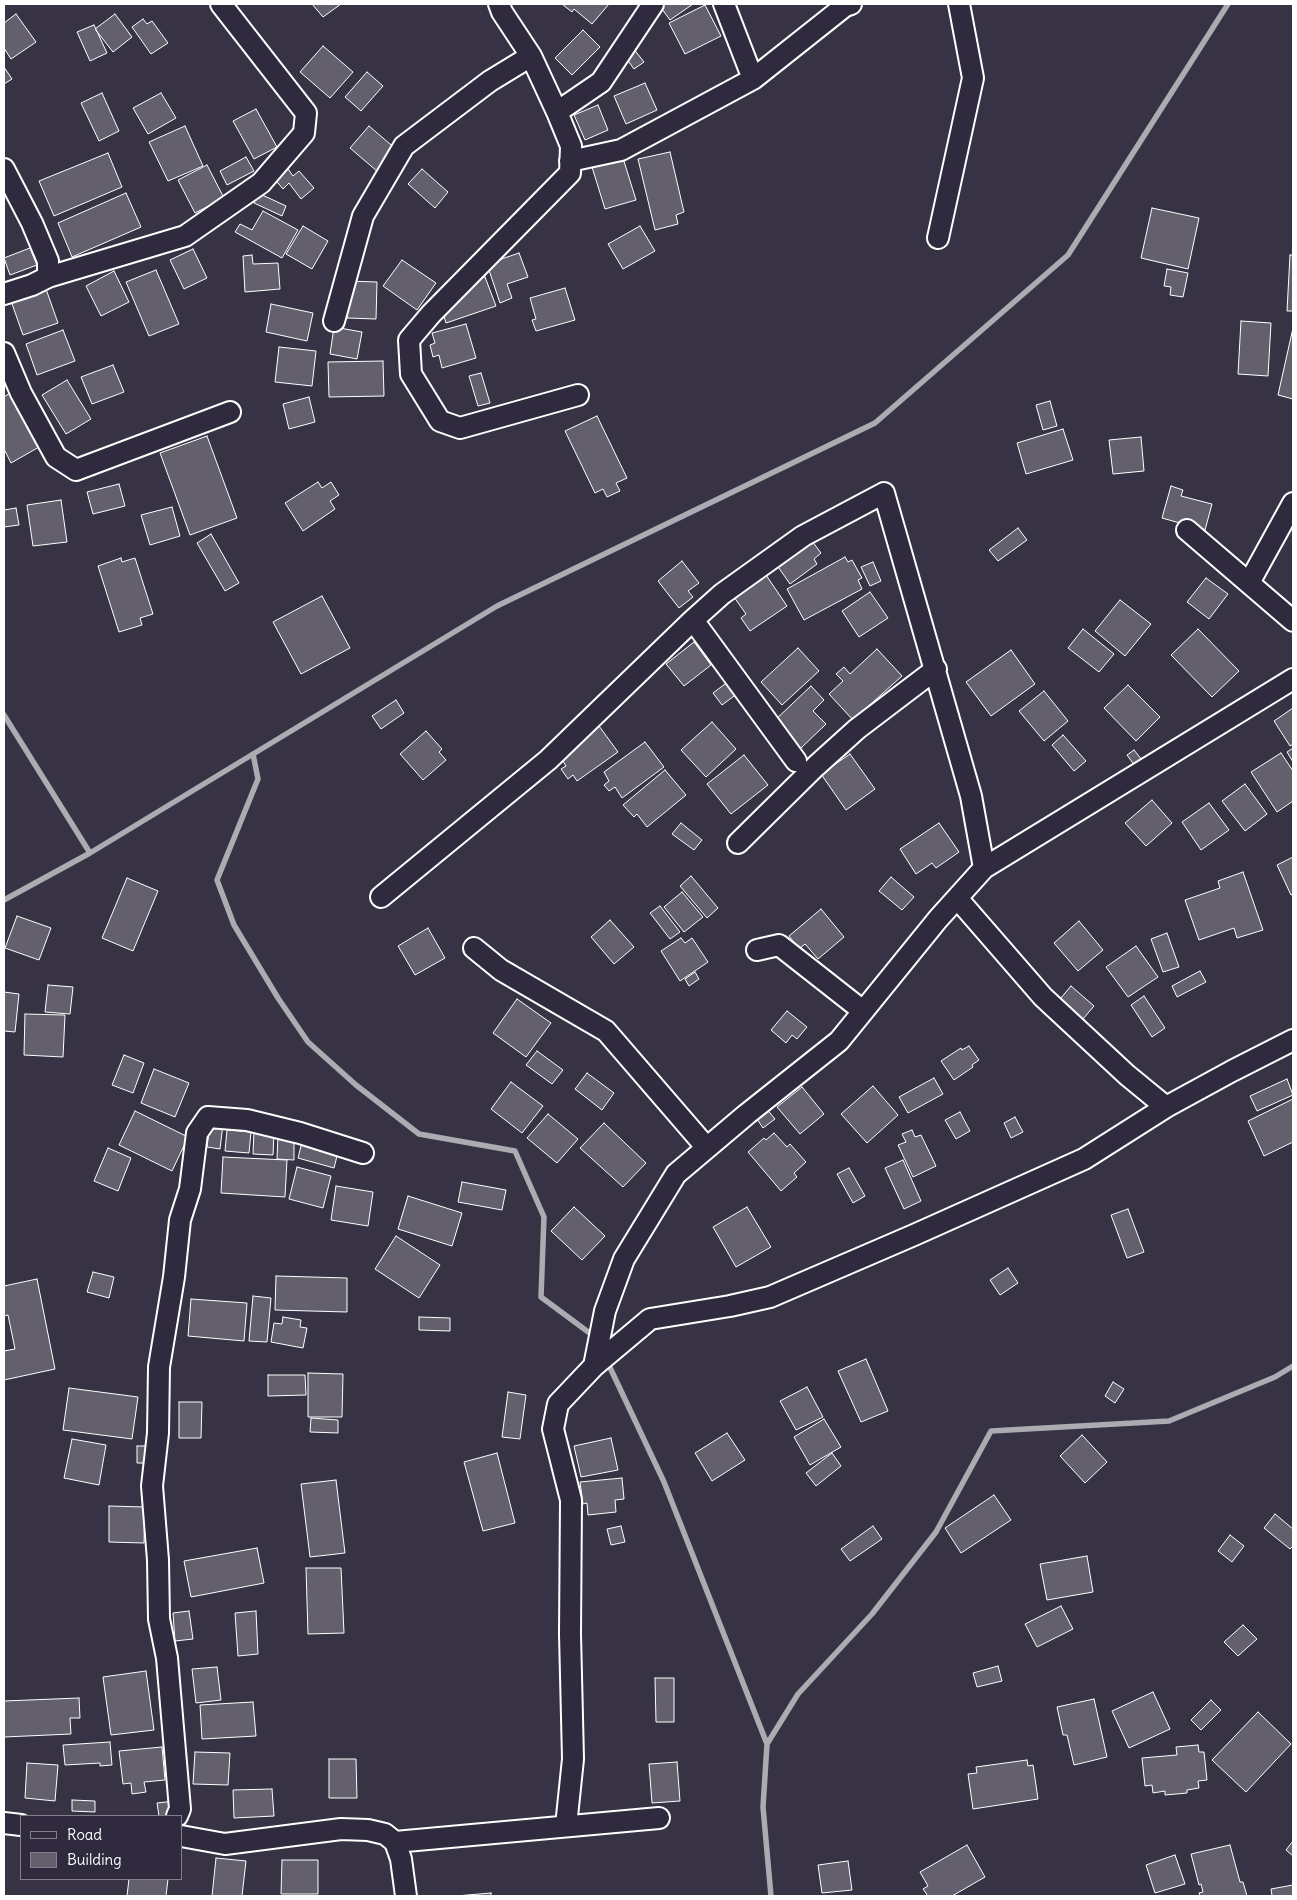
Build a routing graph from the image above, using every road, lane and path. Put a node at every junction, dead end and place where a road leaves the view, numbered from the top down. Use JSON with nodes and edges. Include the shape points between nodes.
{"nodes":[{"id":1,"x":221,"y":4,"type":"edge"},
{"id":2,"x":499,"y":4,"type":"edge"},
{"id":3,"x":653,"y":4,"type":"edge"},
{"id":4,"x":724,"y":4,"type":"edge"},
{"id":5,"x":851,"y":4,"type":"edge"},
{"id":6,"x":960,"y":4,"type":"edge"},
{"id":7,"x":531,"y":56,"type":"junction"},
{"id":8,"x":754,"y":79,"type":"junction"},
{"id":9,"x":557,"y":112,"type":"junction"},
{"id":10,"x":570,"y":160,"type":"junction"},
{"id":11,"x":4,"y":169,"type":"edge"},
{"id":12,"x":938,"y":238,"type":"dead end"},
{"id":13,"x":48,"y":276,"type":"junction"},
{"id":14,"x":4,"y":294,"type":"edge"},
{"id":15,"x":334,"y":321,"type":"dead end"},
{"id":16,"x":4,"y":354,"type":"edge"},
{"id":17,"x":578,"y":394,"type":"dead end"},
{"id":18,"x":230,"y":412,"type":"dead end"},
{"id":19,"x":1293,"y":504,"type":"edge"},
{"id":20,"x":1187,"y":530,"type":"dead end"},
{"id":21,"x":1249,"y":583,"type":"junction"},
{"id":22,"x":693,"y":620,"type":"junction"},
{"id":23,"x":1293,"y":621,"type":"edge"},
{"id":24,"x":936,"y":669,"type":"junction"},
{"id":25,"x":1293,"y":679,"type":"edge"},
{"id":26,"x":796,"y":761,"type":"dead end"},
{"id":27,"x":738,"y":843,"type":"dead end"},
{"id":28,"x":984,"y":868,"type":"junction"},
{"id":29,"x":381,"y":897,"type":"dead end"},
{"id":30,"x":957,"y":898,"type":"junction"},
{"id":31,"x":474,"y":948,"type":"dead end"},
{"id":32,"x":757,"y":950,"type":"dead end"},
{"id":33,"x":864,"y":1011,"type":"junction"},
{"id":34,"x":1293,"y":1040,"type":"edge"},
{"id":35,"x":1166,"y":1107,"type":"junction"},
{"id":36,"x":707,"y":1148,"type":"junction"},
{"id":37,"x":363,"y":1153,"type":"dead end"},
{"id":38,"x":594,"y":1366,"type":"junction"},
{"id":39,"x":177,"y":1815,"type":"edge"},
{"id":40,"x":658,"y":1818,"type":"dead end"},
{"id":41,"x":4,"y":1823,"type":"edge"},
{"id":42,"x":20,"y":1825,"type":"edge"},
{"id":43,"x":566,"y":1826,"type":"junction"},
{"id":44,"x":182,"y":1836,"type":"edge"},
{"id":45,"x":394,"y":1842,"type":"junction"},
{"id":46,"x":406,"y":1896,"type":"edge"}],
"edges":[{"from":1,"to":13,"type":"street","via":[[306,113],[304,133],[260,183],[185,236]]},
{"from":2,"to":7,"type":"street"},
{"from":3,"to":9,"type":"street","via":[[601,82]]},
{"from":4,"to":8,"type":"street"},
{"from":5,"to":8,"type":"street"},
{"from":6,"to":12,"type":"street","via":[[973,78]]},
{"from":7,"to":9,"type":"street"},
{"from":7,"to":15,"type":"street","via":[[490,81],[404,146],[363,216]]},
{"from":8,"to":10,"type":"street","via":[[621,150]]},
{"from":9,"to":10,"type":"street","via":[[571,146]]},
{"from":10,"to":17,"type":"street","via":[[570,173],[409,340],[412,374],[440,421],[460,428]]},
{"from":11,"to":13,"type":"street","via":[[48,260]]},
{"from":13,"to":14,"type":"street"},
{"from":16,"to":18,"type":"street","via":[[56,457],[76,470]]},
{"from":19,"to":21,"type":"street"},
{"from":20,"to":21,"type":"street"},
{"from":21,"to":23,"type":"street"},
{"from":22,"to":24,"type":"street","via":[[722,594],[803,536],[884,493]]},
{"from":22,"to":26,"type":"street"},
{"from":22,"to":29,"type":"street","via":[[548,760]]},
{"from":24,"to":27,"type":"street","via":[[816,766]]},
{"from":24,"to":28,"type":"street","via":[[971,796]]},
{"from":25,"to":28,"type":"street"},
{"from":28,"to":30,"type":"street"},
{"from":30,"to":33,"type":"street"},
{"from":30,"to":35,"type":"street","via":[[1043,997]]},
{"from":31,"to":36,"type":"street","via":[[501,970],[606,1031]]},
{"from":32,"to":33,"type":"street","via":[[779,945]]},
{"from":33,"to":36,"type":"street","via":[[839,1041]]},
{"from":34,"to":35,"type":"street"},
{"from":35,"to":38,"type":"street","via":[[1084,1159],[770,1297],[650,1319]]},
{"from":36,"to":38,"type":"street","via":[[676,1174],[624,1259],[605,1311]]},
{"from":37,"to":39,"type":"street","via":[[247,1120],[208,1117],[197,1133],[190,1189],[180,1220],[159,1367],[158,1434],[152,1486],[159,1619],[167,1658],[180,1809]]},
{"from":38,"to":43,"type":"street","via":[[558,1404],[553,1429],[571,1500],[573,1759]]},
{"from":40,"to":43,"type":"street"},
{"from":41,"to":42,"type":"street"},
{"from":43,"to":45,"type":"street"},
{"from":44,"to":45,"type":"street","via":[[225,1844],[341,1829],[385,1834]]},
{"from":45,"to":46,"type":"street","via":[[401,1859]]}]}
